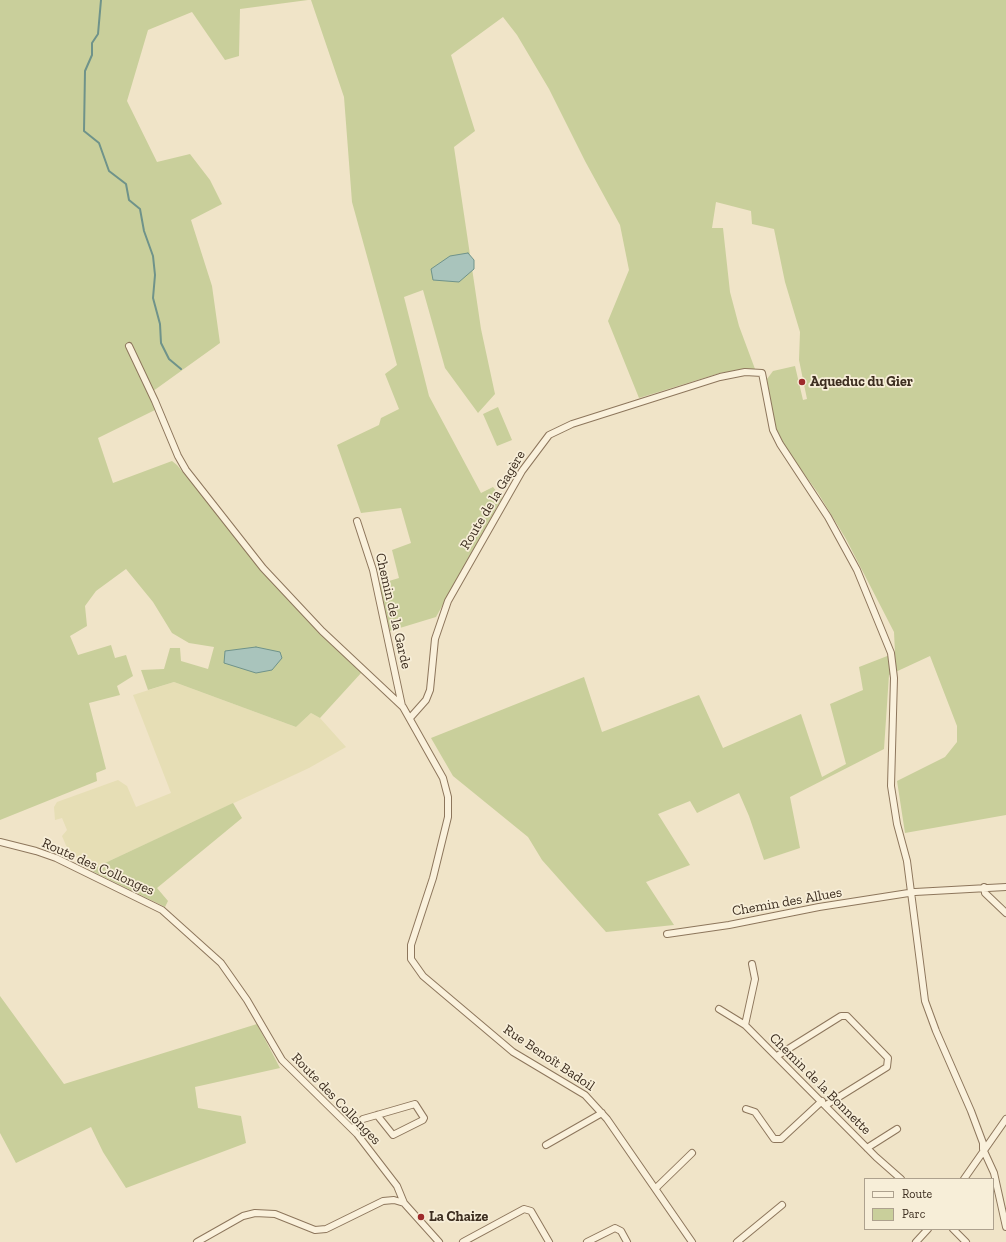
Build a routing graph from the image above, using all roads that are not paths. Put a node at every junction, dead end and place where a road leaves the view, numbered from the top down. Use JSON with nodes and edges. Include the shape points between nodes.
{"nodes":[{"id":1,"x":129,"y":346,"type":"dead end"},
{"id":2,"x":357,"y":521,"type":"dead end"},
{"id":3,"x":403,"y":707,"type":"junction"},
{"id":4,"x":410,"y":718,"type":"junction"},
{"id":5,"x":0,"y":842,"type":"edge"},
{"id":6,"x":984,"y":887,"type":"junction"},
{"id":7,"x":1006,"y":887,"type":"edge"},
{"id":8,"x":911,"y":894,"type":"junction"},
{"id":9,"x":1006,"y":913,"type":"edge"},
{"id":10,"x":667,"y":934,"type":"dead end"},
{"id":11,"x":752,"y":964,"type":"dead end"},
{"id":12,"x":719,"y":1009,"type":"dead end"},
{"id":13,"x":745,"y":1025,"type":"junction"},
{"id":14,"x":777,"y":1056,"type":"junction"},
{"id":15,"x":824,"y":1103,"type":"junction"},
{"id":16,"x":746,"y":1109,"type":"dead end"},
{"id":17,"x":602,"y":1113,"type":"junction"},
{"id":18,"x":377,"y":1115,"type":"junction"},
{"id":19,"x":1006,"y":1119,"type":"edge"},
{"id":20,"x":352,"y":1129,"type":"junction"},
{"id":21,"x":897,"y":1129,"type":"dead end"},
{"id":22,"x":546,"y":1145,"type":"dead end"},
{"id":23,"x":867,"y":1148,"type":"junction"},
{"id":24,"x":983,"y":1149,"type":"junction"},
{"id":25,"x":692,"y":1153,"type":"dead end"},
{"id":26,"x":900,"y":1178,"type":"edge"},
{"id":27,"x":965,"y":1178,"type":"edge"},
{"id":28,"x":656,"y":1188,"type":"junction"},
{"id":29,"x":404,"y":1203,"type":"junction"},
{"id":30,"x":782,"y":1205,"type":"dead end"},
{"id":31,"x":1006,"y":1227,"type":"edge"},
{"id":32,"x":927,"y":1230,"type":"edge"},
{"id":33,"x":954,"y":1230,"type":"edge"},
{"id":34,"x":689,"y":1241,"type":"edge"},
{"id":35,"x":197,"y":1242,"type":"edge"},
{"id":36,"x":438,"y":1242,"type":"edge"},
{"id":37,"x":463,"y":1242,"type":"edge"},
{"id":38,"x":549,"y":1242,"type":"edge"},
{"id":39,"x":587,"y":1242,"type":"edge"},
{"id":40,"x":627,"y":1242,"type":"edge"},
{"id":41,"x":737,"y":1242,"type":"edge"},
{"id":42,"x":916,"y":1242,"type":"edge"},
{"id":43,"x":966,"y":1242,"type":"edge"}],
"edges":[{"from":1,"to":3,"type":"street","via":[[186,470],[263,568],[322,631]]},
{"from":2,"to":3,"type":"street","name":"Chemin de la Garde","via":[[374,570]]},
{"from":3,"to":4,"type":"street"},
{"from":4,"to":8,"type":"street","name":"Route de la Gagère","via":[[426,700],[430,690],[435,639],[448,601],[522,471],[549,435],[572,424],[720,376],[745,372],[762,373],[773,430],[828,517],[857,570],[891,653],[894,678],[891,786],[897,824],[907,861]]},
{"from":4,"to":17,"type":"street","name":"Rue Benoît Badoil","via":[[443,778],[448,796],[448,817],[434,878],[411,945],[411,960],[423,976],[513,1052],[586,1095]]},
{"from":5,"to":20,"type":"street","name":"Route des Collonges","via":[[56,858],[162,910],[221,963],[247,1000],[285,1064]]},
{"from":6,"to":7,"type":"street","name":"Chemin des Allues"},
{"from":6,"to":8,"type":"street","name":"Chemin des Allues"},
{"from":6,"to":9,"type":"street","via":[[985,893]]},
{"from":8,"to":10,"type":"street","name":"Chemin des Allues"},
{"from":8,"to":24,"type":"street","via":[[925,1001],[971,1111]]},
{"from":11,"to":13,"type":"street","via":[[755,979]]},
{"from":12,"to":13,"type":"street","name":"Chemin de la Bonnette"},
{"from":13,"to":14,"type":"street","name":"Chemin de la Bonnette"},
{"from":14,"to":15,"type":"street","name":"Chemin de la Bonnette"},
{"from":14,"to":15,"type":"street","via":[[841,1016],[847,1016],[888,1058],[887,1067]]},
{"from":15,"to":16,"type":"street","via":[[781,1139],[774,1139],[755,1112]]},
{"from":15,"to":23,"type":"street","name":"Chemin de la Bonnette"},
{"from":17,"to":22,"type":"street"},
{"from":17,"to":28,"type":"street","name":"Rue Benoît Badoil"},
{"from":18,"to":18,"type":"street","via":[[415,1104],[424,1118],[393,1135]]},
{"from":18,"to":20,"type":"street","via":[[363,1119]]},
{"from":19,"to":24,"type":"street"},
{"from":20,"to":29,"type":"street","name":"Route des Collonges","via":[[397,1186]]},
{"from":21,"to":23,"type":"street"},
{"from":23,"to":26,"type":"street","name":"Chemin de la Bonnette"},
{"from":24,"to":27,"type":"street"},
{"from":24,"to":31,"type":"street","via":[[994,1173]]},
{"from":25,"to":28,"type":"street"},
{"from":28,"to":34,"type":"street","name":"Rue Benoît Badoil"},
{"from":29,"to":35,"type":"street","via":[[394,1200],[383,1201],[332,1227],[314,1230],[275,1214],[255,1213],[237,1219]]},
{"from":29,"to":36,"type":"street","name":"Route des Collonges"},
{"from":30,"to":41,"type":"street"},
{"from":32,"to":42,"type":"street"},
{"from":33,"to":43,"type":"street"},
{"from":37,"to":38,"type":"street","via":[[524,1209],[531,1211]]},
{"from":39,"to":40,"type":"street","via":[[615,1228],[621,1231]]}]}
